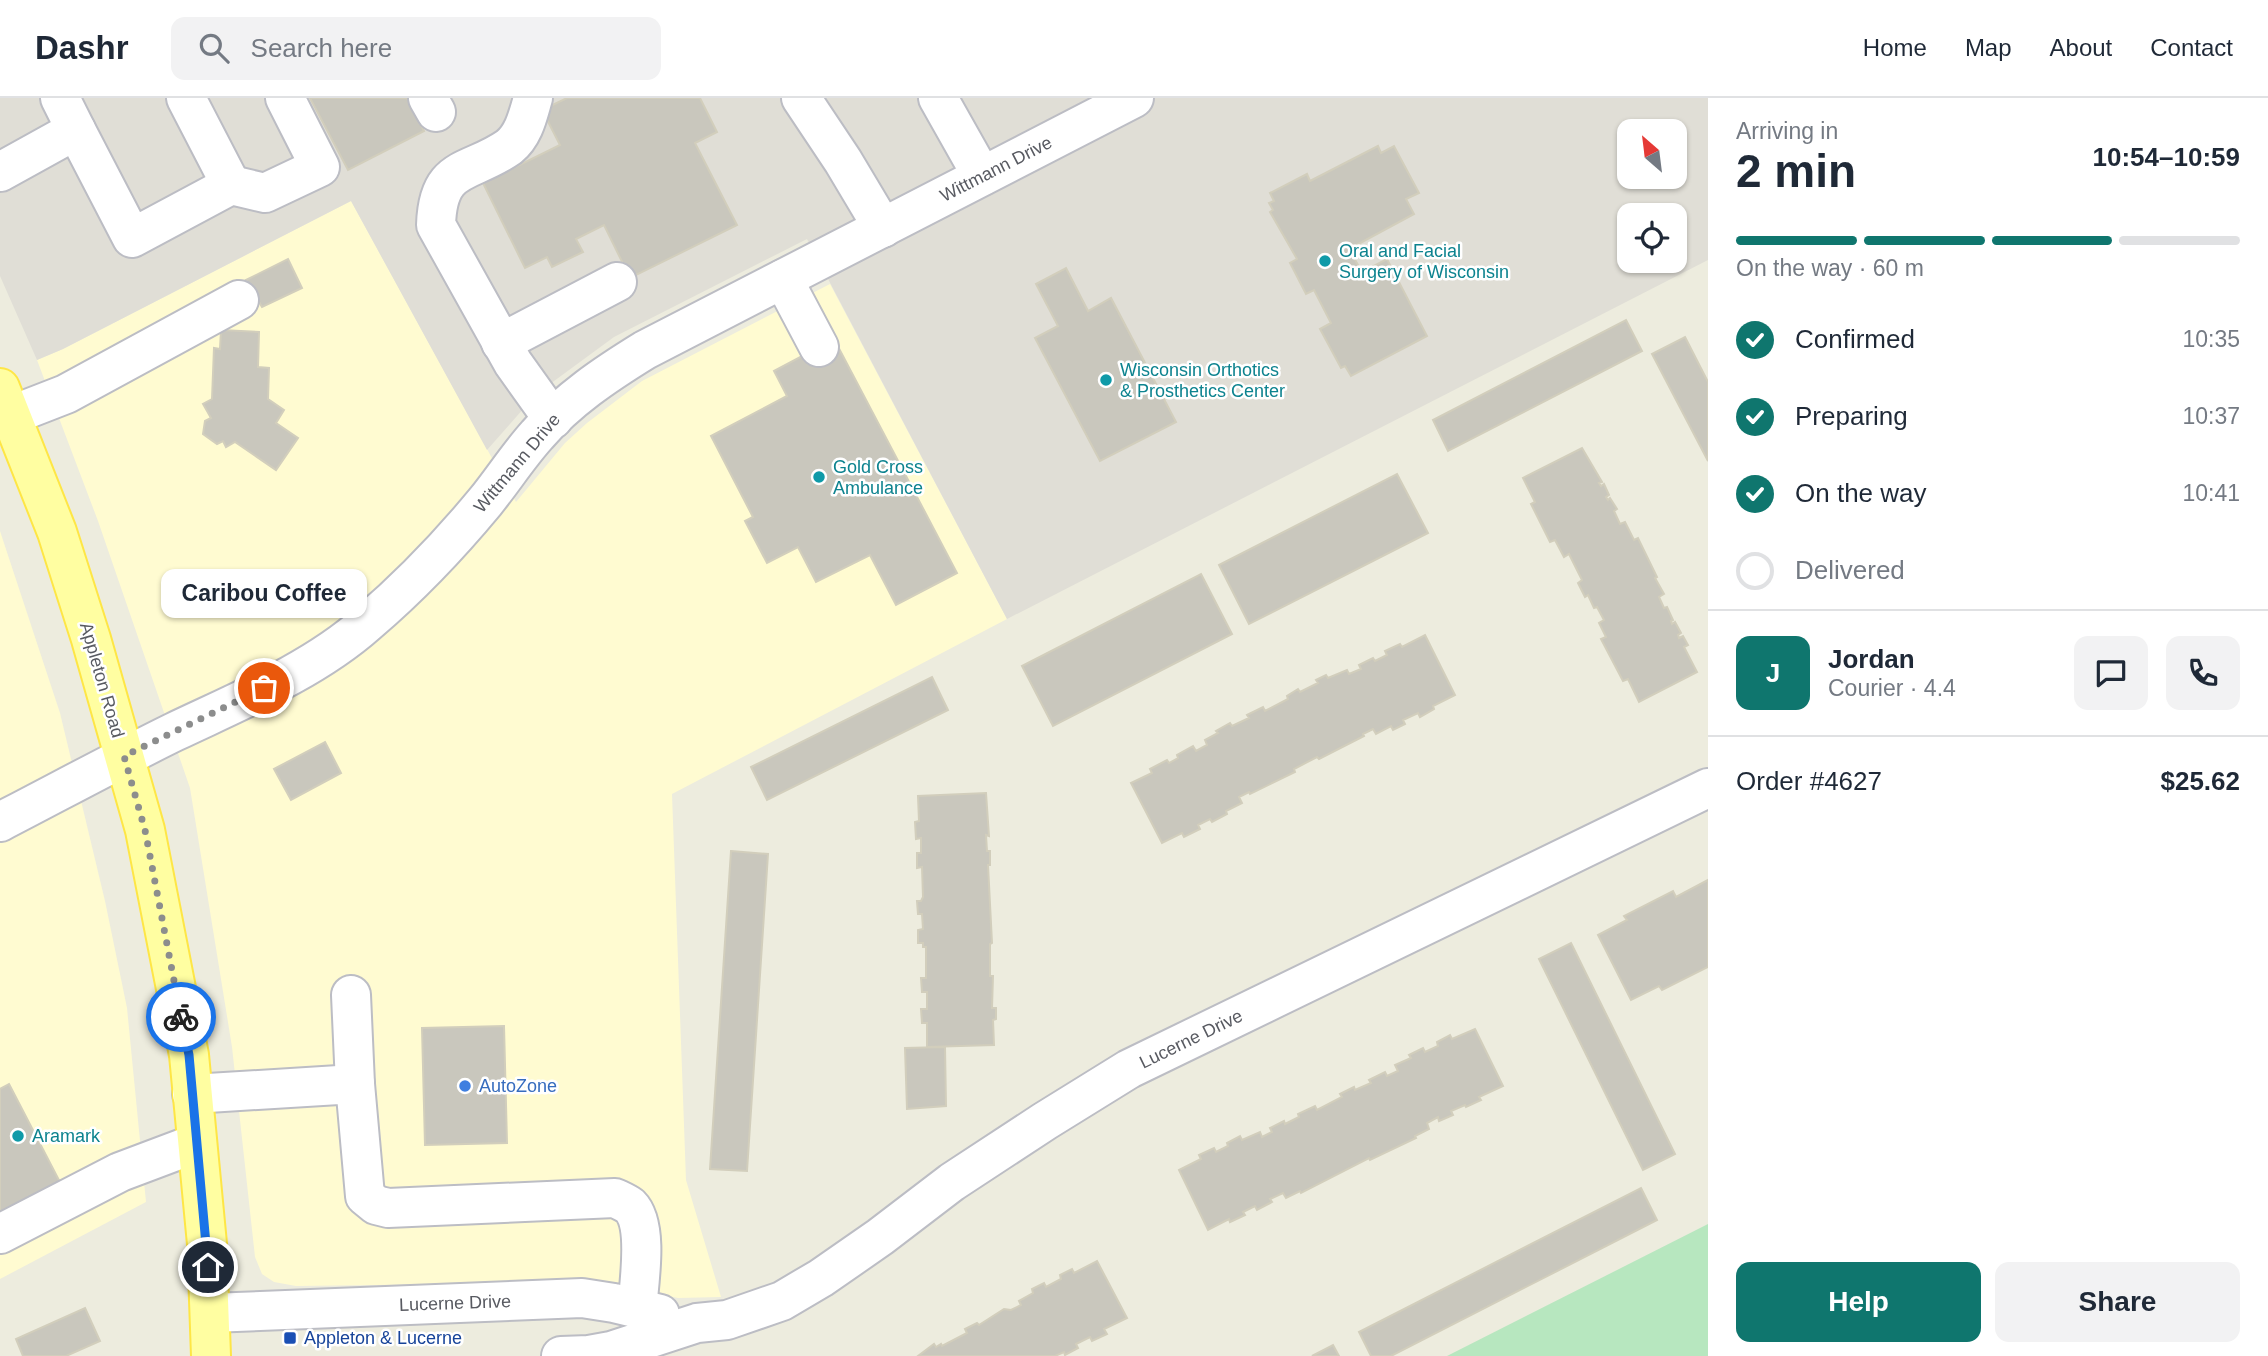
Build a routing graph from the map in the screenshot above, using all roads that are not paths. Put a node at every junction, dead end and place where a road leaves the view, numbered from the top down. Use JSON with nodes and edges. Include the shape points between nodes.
{"nodes":[{"id":1,"x":186,"y":98,"type":"edge"},
{"id":2,"x":285,"y":98,"type":"edge"},
{"id":3,"x":533,"y":98,"type":"edge"},
{"id":4,"x":801,"y":98,"type":"edge"},
{"id":5,"x":938,"y":98,"type":"edge"},
{"id":6,"x":1134,"y":98,"type":"edge"},
{"id":7,"x":68,"y":114,"type":"edge"},
{"id":8,"x":0,"y":172,"type":"edge"},
{"id":9,"x":982,"y":177,"type":"junction"},
{"id":10,"x":231,"y":185,"type":"junction"},
{"id":11,"x":883,"y":228,"type":"junction"},
{"id":12,"x":783,"y":279,"type":"junction"},
{"id":13,"x":617,"y":282,"type":"dead end"},
{"id":14,"x":239,"y":300,"type":"dead end"},
{"id":15,"x":501,"y":343,"type":"junction"},
{"id":16,"x":819,"y":347,"type":"dead end"},
{"id":17,"x":6,"y":402,"type":"edge"},
{"id":18,"x":553,"y":419,"type":"junction"},
{"id":19,"x":124,"y":756,"type":"junction"},
{"id":20,"x":1708,"y":788,"type":"edge"},
{"id":21,"x":0,"y":822,"type":"edge"},
{"id":22,"x":351,"y":995,"type":"dead end"},
{"id":23,"x":355,"y":1084,"type":"junction"},
{"id":24,"x":192,"y":1094,"type":"junction"},
{"id":25,"x":197,"y":1143,"type":"junction"},
{"id":26,"x":0,"y":1234,"type":"edge"},
{"id":27,"x":637,"y":1309,"type":"junction"},
{"id":28,"x":210,"y":1313,"type":"junction"},
{"id":29,"x":696,"y":1340,"type":"edge"},
{"id":30,"x":211,"y":1356,"type":"edge"},
{"id":31,"x":561,"y":1356,"type":"edge"}],
"edges":[{"from":1,"to":10,"type":"street"},
{"from":2,"to":10,"type":"street","via":[[320,167],[265,193]]},
{"from":3,"to":15,"type":"street","via":[[523,131],[510,146],[447,181],[437,205],[436,225]]},
{"from":4,"to":11,"type":"street"},
{"from":5,"to":9,"type":"street"},
{"from":6,"to":9,"type":"street","name":"Wittmann Drive"},
{"from":7,"to":8,"type":"street"},
{"from":7,"to":10,"type":"street","via":[[132,238]]},
{"from":9,"to":11,"type":"street","name":"Wittmann Drive"},
{"from":11,"to":12,"type":"street","name":"Wittmann Drive"},
{"from":12,"to":16,"type":"street"},
{"from":12,"to":18,"type":"street","name":"Wittmann Drive","via":[[622,364]]},
{"from":13,"to":15,"type":"street"},
{"from":14,"to":17,"type":"street","via":[[66,394]]},
{"from":15,"to":18,"type":"street"},
{"from":17,"to":19,"type":"main road","name":"Appleton Road","via":[[57,532]]},
{"from":18,"to":19,"type":"street","name":"Wittmann Drive","via":[[484,503],[366,624],[323,656]]},
{"from":19,"to":21,"type":"street","name":"Wittmann Drive"},
{"from":19,"to":24,"type":"main road","name":"Appleton Road","via":[[145,830],[189,1055]]},
{"from":20,"to":29,"type":"street","name":"Lucerne Drive","via":[[1129,1069],[952,1182],[821,1278],[782,1301],[727,1320]]},
{"from":22,"to":23,"type":"street"},
{"from":23,"to":24,"type":"street"},
{"from":23,"to":27,"type":"street","via":[[365,1196],[376,1205],[615,1198],[629,1206],[641,1233]]},
{"from":24,"to":25,"type":"main road","name":"Appleton Road"},
{"from":25,"to":26,"type":"street","via":[[120,1172]]},
{"from":25,"to":28,"type":"main road","name":"Appleton Road"},
{"from":27,"to":28,"type":"street","name":"Lucerne Drive","via":[[582,1298]]},
{"from":27,"to":29,"type":"street","name":"Lucerne Drive"},
{"from":28,"to":30,"type":"main road","name":"Appleton Road"},
{"from":29,"to":31,"type":"street","name":"Lucerne Drive"}]}
